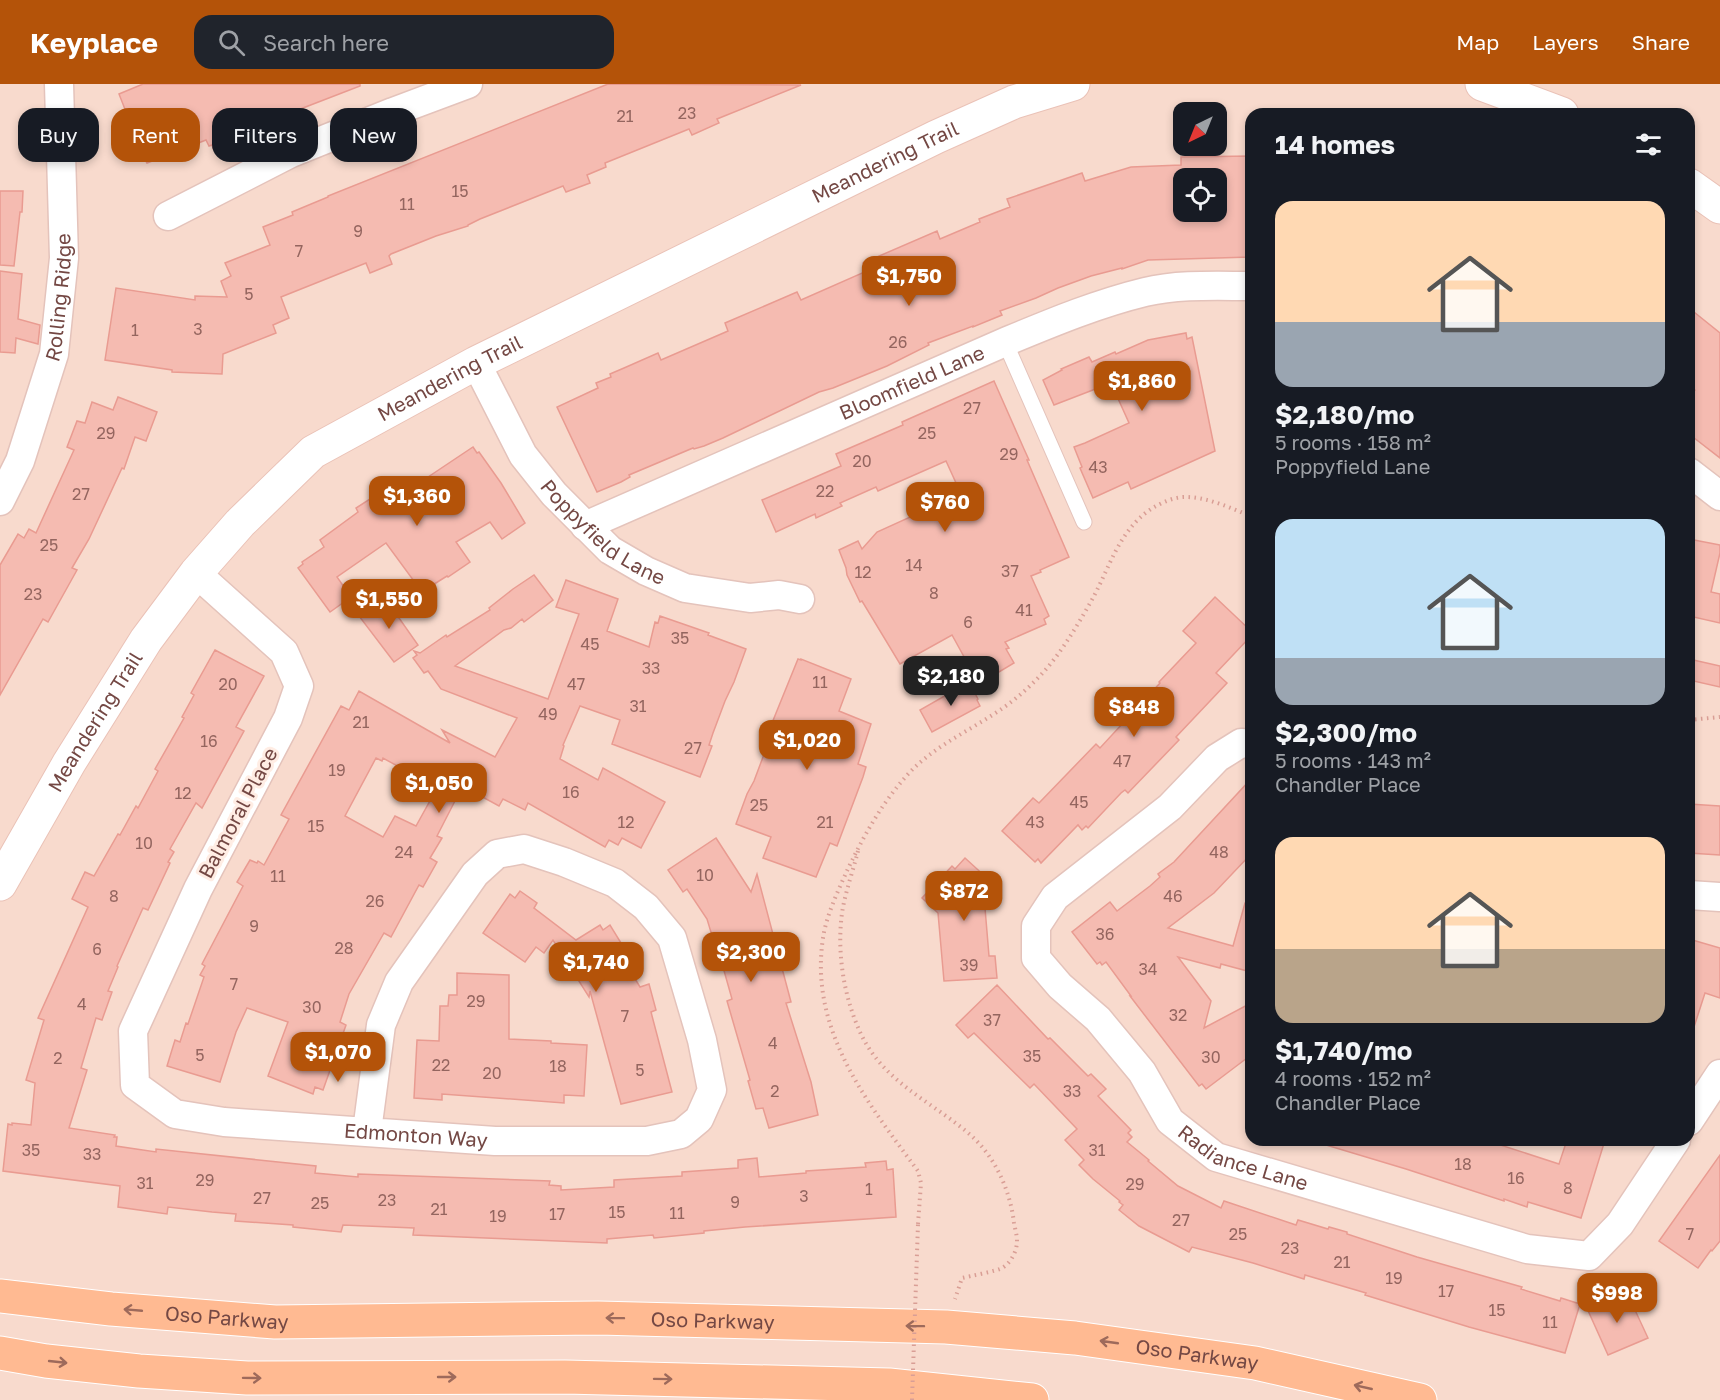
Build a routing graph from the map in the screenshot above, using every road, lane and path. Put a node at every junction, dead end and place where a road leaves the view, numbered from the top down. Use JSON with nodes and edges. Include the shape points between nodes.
{"nodes":[{"id":1,"x":59,"y":84,"type":"edge"},
{"id":2,"x":468,"y":84,"type":"edge"},
{"id":3,"x":1073,"y":84,"type":"edge"},
{"id":4,"x":1482,"y":84,"type":"edge"},
{"id":5,"x":1546,"y":108,"type":"edge"},
{"id":6,"x":1695,"y":189,"type":"edge"},
{"id":7,"x":1720,"y":207,"type":"edge"},
{"id":8,"x":168,"y":216,"type":"dead end"},
{"id":9,"x":1245,"y":286,"type":"edge"},
{"id":10,"x":1005,"y":342,"type":"junction"},
{"id":11,"x":476,"y":363,"type":"junction"},
{"id":12,"x":1695,"y":477,"type":"edge"},
{"id":13,"x":1720,"y":496,"type":"edge"},
{"id":14,"x":0,"y":501,"type":"edge"},
{"id":15,"x":1245,"y":514,"type":"edge"},
{"id":16,"x":1084,"y":522,"type":"dead end"},
{"id":17,"x":585,"y":526,"type":"junction"},
{"id":18,"x":196,"y":573,"type":"junction"},
{"id":19,"x":800,"y":598,"type":"dead end"},
{"id":20,"x":1720,"y":717,"type":"edge"},
{"id":21,"x":1695,"y":719,"type":"edge"},
{"id":22,"x":1245,"y":743,"type":"edge"},
{"id":23,"x":862,"y":839,"type":"junction"},
{"id":24,"x":1,"y":879,"type":"edge"},
{"id":25,"x":1695,"y":896,"type":"edge"},
{"id":26,"x":1720,"y":897,"type":"edge"},
{"id":27,"x":1720,"y":1074,"type":"edge"},
{"id":28,"x":135,"y":1085,"type":"joint"},
{"id":29,"x":1695,"y":1112,"type":"edge"},
{"id":30,"x":367,"y":1131,"type":"junction"},
{"id":31,"x":1672,"y":1146,"type":"edge"},
{"id":32,"x":0,"y":1296,"type":"edge"},
{"id":33,"x":946,"y":1327,"type":"junction"},
{"id":34,"x":0,"y":1353,"type":"edge"},
{"id":35,"x":912,"y":1400,"type":"edge"},
{"id":36,"x":1032,"y":1400,"type":"edge"},
{"id":37,"x":1420,"y":1400,"type":"edge"}],
"edges":[{"from":1,"to":14,"type":"street","name":"Rolling Ridge","via":[[64,258],[54,354],[20,461]]},
{"from":2,"to":8,"type":"street","via":[[291,153]]},
{"from":3,"to":11,"type":"street","name":"Meandering Trail","via":[[1014,102],[936,137]]},
{"from":4,"to":5,"type":"street"},
{"from":6,"to":7,"type":"street"},
{"from":9,"to":10,"type":"street","name":"Bloomfield Lane","via":[[1197,285],[1146,292],[1073,313]]},
{"from":10,"to":16,"type":"lane"},
{"from":10,"to":17,"type":"street","name":"Bloomfield Lane"},
{"from":11,"to":17,"type":"street","name":"Poppyfield Lane","via":[[522,455]]},
{"from":11,"to":18,"type":"street","name":"Meandering Trail","via":[[313,452],[240,523]]},
{"from":12,"to":13,"type":"street"},
{"from":15,"to":23,"type":"path","via":[[1204,498],[1183,496],[1162,502],[1141,516],[1126,532],[1069,639],[1038,678],[997,713],[942,745],[910,772]]},
{"from":17,"to":19,"type":"street","name":"Poppyfield Lane","via":[[610,550],[685,588],[750,598]]},
{"from":18,"to":24,"type":"street","name":"Meandering Trail","via":[[146,640]]},
{"from":18,"to":28,"type":"street","name":"Balmoral Place","via":[[284,652],[299,686],[288,718],[198,889],[133,1031]]},
{"from":20,"to":21,"type":"path"},
{"from":22,"to":31,"type":"street","name":"Radiance Lane","via":[[1217,758],[1170,807],[1055,897],[1036,926],[1036,958],[1060,986],[1098,1019],[1135,1063],[1170,1122],[1216,1157],[1527,1249],[1589,1256],[1620,1224]]},
{"from":23,"to":33,"type":"path","via":[[842,911],[839,941],[845,988],[857,1027],[892,1077],[983,1147],[1002,1177],[1012,1208],[1017,1242],[1013,1257],[1001,1269],[962,1278]]},
{"from":23,"to":35,"type":"path","bridge":true,"via":[[823,937],[821,970],[827,1013],[843,1058],[864,1097],[918,1171],[921,1183]]},
{"from":25,"to":26,"type":"street"},
{"from":27,"to":29,"type":"street"},
{"from":28,"to":30,"type":"street","name":"Edmonton Way","via":[[175,1114],[224,1122]]},
{"from":30,"to":30,"type":"street","name":"Edmonton Way","via":[[381,1025],[399,982],[475,874],[497,854],[524,849],[615,884],[646,907],[672,938],[702,1040],[712,1090],[699,1119],[681,1134],[647,1141],[495,1141]]},
{"from":33,"to":32,"type":"main road","name":"Oso Parkway","one_way":true,"via":[[598,1318],[275,1322]]},
{"from":37,"to":33,"type":"main road","name":"Oso Parkway","one_way":true,"via":[[1256,1363],[1075,1338]]},
{"from":34,"to":36,"type":"main road","one_way":true,"via":[[138,1371],[247,1378],[565,1377],[889,1384]]}]}
